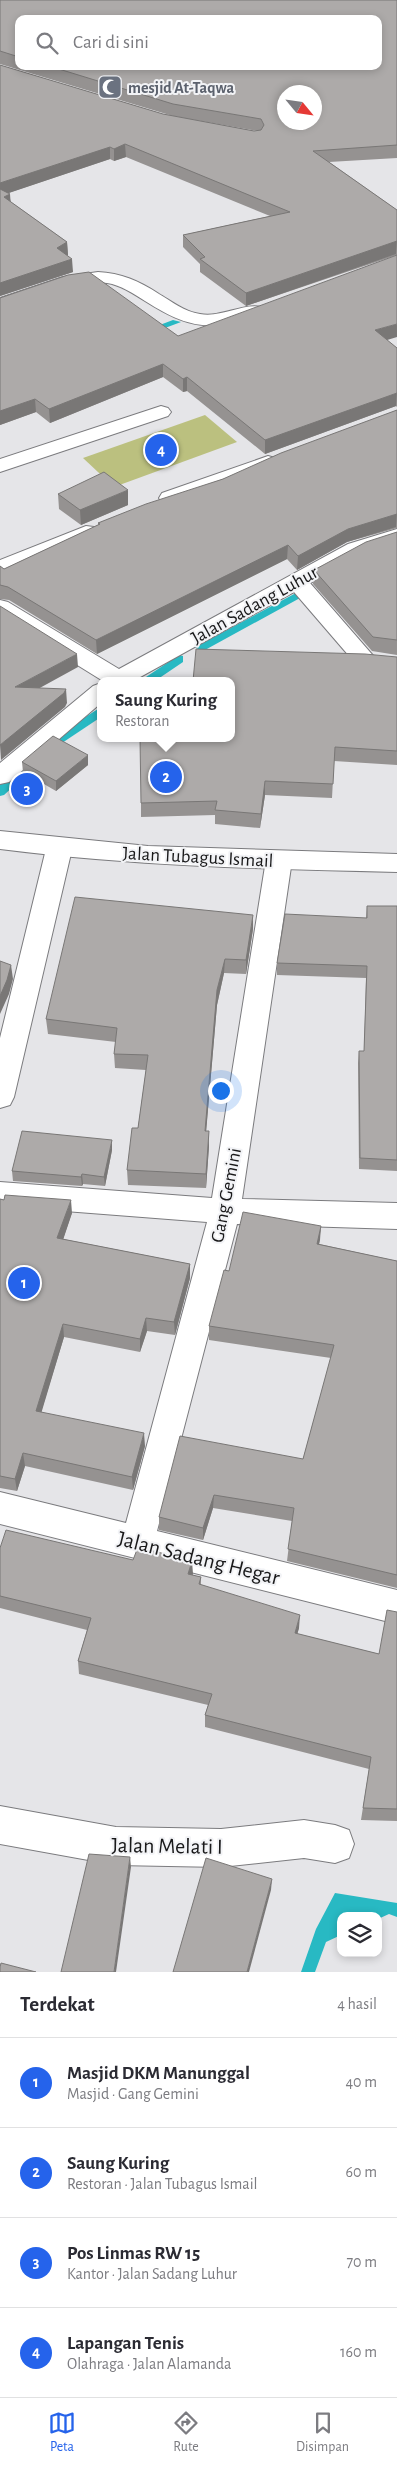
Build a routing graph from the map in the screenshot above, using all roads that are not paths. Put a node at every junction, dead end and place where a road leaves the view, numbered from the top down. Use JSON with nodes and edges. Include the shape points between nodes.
{"nodes":[{"id":1,"x":0,"y":304,"type":"edge"},
{"id":2,"x":267,"y":306,"type":"edge"},
{"id":3,"x":161,"y":412,"type":"dead end"},
{"id":4,"x":287,"y":454,"type":"edge"},
{"id":5,"x":0,"y":466,"type":"edge"},
{"id":6,"x":150,"y":506,"type":"edge"},
{"id":7,"x":106,"y":524,"type":"edge"},
{"id":8,"x":397,"y":536,"type":"edge"},
{"id":9,"x":0,"y":568,"type":"edge"},
{"id":10,"x":296,"y":582,"type":"junction"},
{"id":11,"x":0,"y":606,"type":"edge"},
{"id":12,"x":166,"y":652,"type":"junction"},
{"id":13,"x":210,"y":653,"type":"edge"},
{"id":14,"x":334,"y":658,"type":"edge"},
{"id":15,"x":364,"y":659,"type":"junction"},
{"id":16,"x":389,"y":662,"type":"edge"},
{"id":17,"x":101,"y":677,"type":"edge"},
{"id":18,"x":123,"y":677,"type":"edge"},
{"id":19,"x":97,"y":696,"type":"edge"},
{"id":20,"x":0,"y":776,"type":"edge"},
{"id":21,"x":0,"y":840,"type":"edge"},
{"id":22,"x":59,"y":849,"type":"junction"},
{"id":23,"x":279,"y":860,"type":"junction"},
{"id":24,"x":397,"y":863,"type":"edge"},
{"id":25,"x":0,"y":1097,"type":"edge"},
{"id":26,"x":0,"y":1194,"type":"edge"},
{"id":27,"x":224,"y":1211,"type":"junction"},
{"id":28,"x":397,"y":1216,"type":"edge"},
{"id":29,"x":0,"y":1508,"type":"edge"},
{"id":30,"x":143,"y":1524,"type":"dead end"},
{"id":31,"x":397,"y":1607,"type":"edge"},
{"id":32,"x":0,"y":1825,"type":"edge"},
{"id":33,"x":335,"y":1844,"type":"dead end"}],
"edges":[{"from":1,"to":2,"type":"street","via":[[81,278],[109,278],[131,284],[175,313],[195,321],[218,321]]},
{"from":3,"to":5,"type":"street"},
{"from":4,"to":6,"type":"street"},
{"from":7,"to":9,"type":"street"},
{"from":8,"to":10,"type":"street","name":"Jalan Sadang Luhur","via":[[356,549]]},
{"from":10,"to":12,"type":"street","name":"Jalan Sadang Luhur"},
{"from":10,"to":15,"type":"street"},
{"from":11,"to":17,"type":"street"},
{"from":12,"to":13,"type":"street"},
{"from":12,"to":18,"type":"street","name":"Jalan Sadang Luhur"},
{"from":14,"to":15,"type":"street"},
{"from":15,"to":16,"type":"street"},
{"from":19,"to":20,"type":"street","name":"Jalan Sadang Luhur"},
{"from":21,"to":22,"type":"street","name":"Jalan Tubagus Ismail"},
{"from":22,"to":23,"type":"street","name":"Jalan Tubagus Ismail"},
{"from":22,"to":25,"type":"street"},
{"from":23,"to":24,"type":"street","name":"Jalan Tubagus Ismail"},
{"from":23,"to":27,"type":"street","name":"Gang Gemini"},
{"from":26,"to":27,"type":"street"},
{"from":27,"to":28,"type":"street"},
{"from":27,"to":30,"type":"street","name":"Gang Gemini"},
{"from":29,"to":31,"type":"street","name":"Jalan Sadang Hegar"},
{"from":32,"to":33,"type":"street","name":"Jalan Melati I","via":[[116,1846],[221,1848],[304,1839]]}]}
